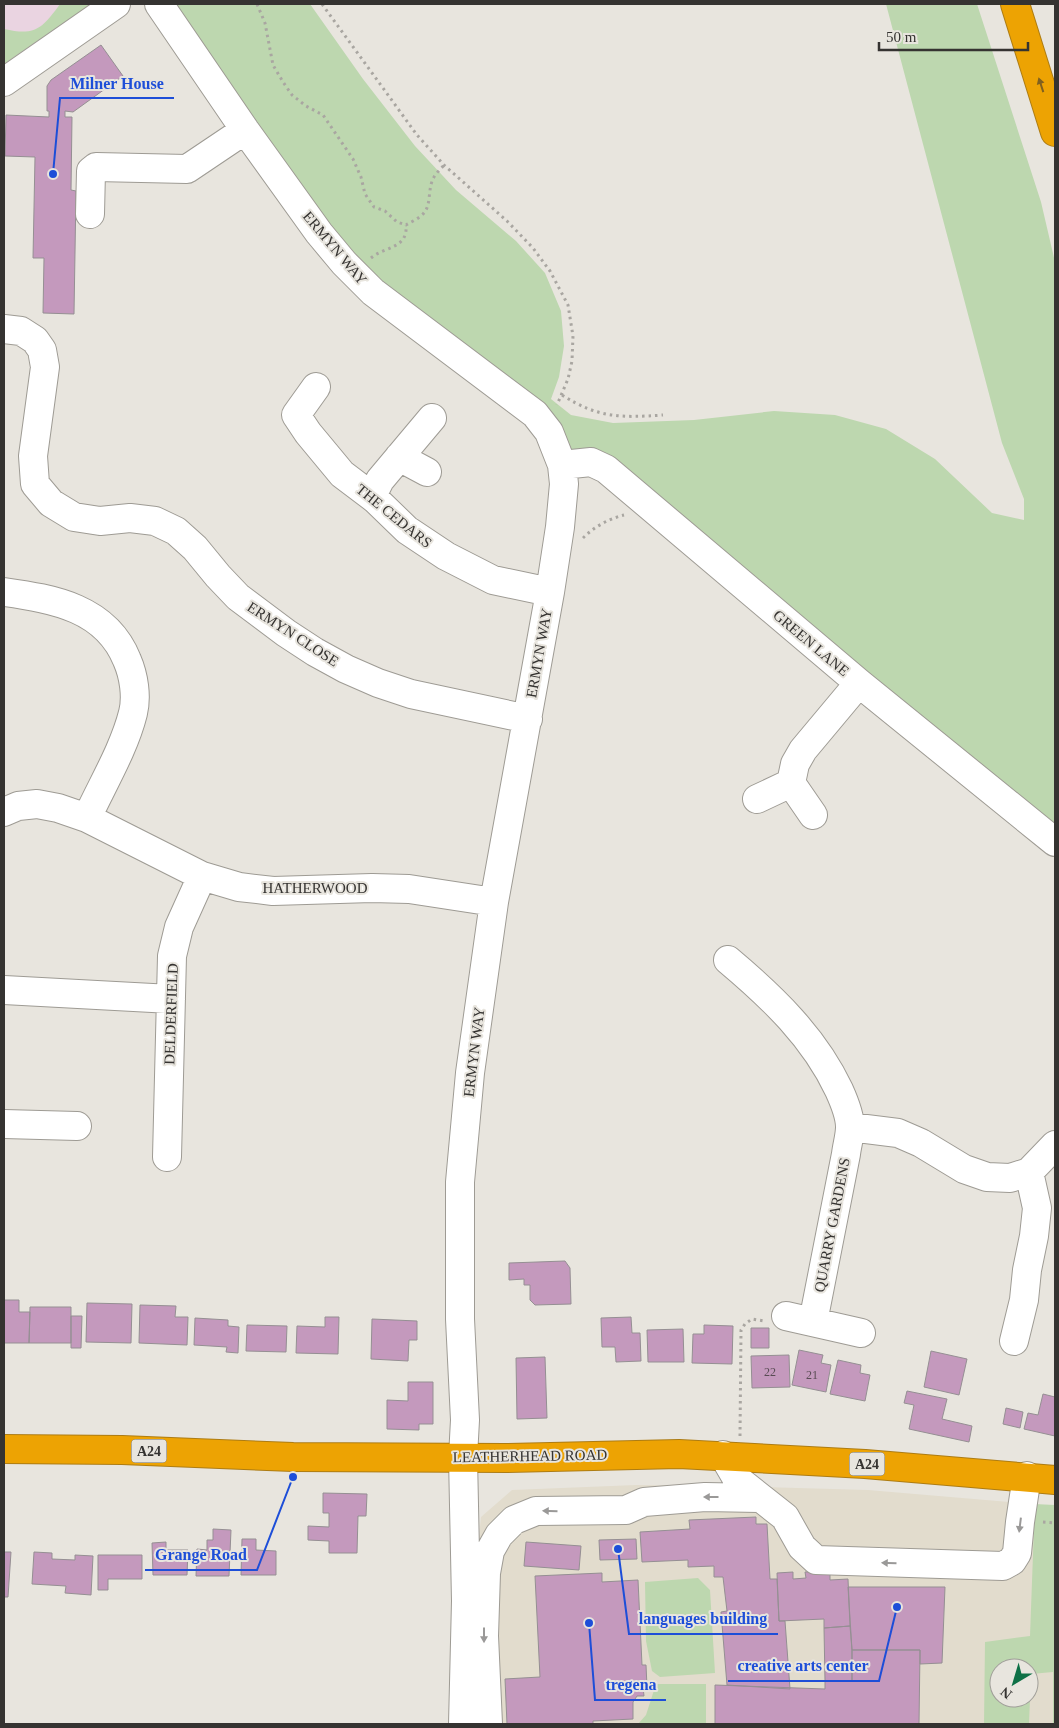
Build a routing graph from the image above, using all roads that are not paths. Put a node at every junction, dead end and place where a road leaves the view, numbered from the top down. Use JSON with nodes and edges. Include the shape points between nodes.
{"nodes":[{"id":1,"x":116,"y":4,"type":"edge"},
{"id":2,"x":159,"y":4,"type":"edge"},
{"id":3,"x":1015,"y":4,"type":"edge"},
{"id":4,"x":4,"y":82,"type":"edge"},
{"id":5,"x":246,"y":130,"type":"junction"},
{"id":6,"x":1055,"y":132,"type":"edge"},
{"id":7,"x":90,"y":214,"type":"dead end"},
{"id":8,"x":4,"y":329,"type":"edge"},
{"id":9,"x":316,"y":387,"type":"dead end"},
{"id":10,"x":432,"y":418,"type":"dead end"},
{"id":11,"x":399,"y":457,"type":"junction"},
{"id":12,"x":562,"y":465,"type":"junction"},
{"id":13,"x":427,"y":472,"type":"dead end"},
{"id":14,"x":375,"y":499,"type":"junction"},
{"id":15,"x":4,"y":592,"type":"edge"},
{"id":16,"x":550,"y":592,"type":"junction"},
{"id":17,"x":859,"y":683,"type":"junction"},
{"id":18,"x":528,"y":720,"type":"junction"},
{"id":19,"x":791,"y":783,"type":"junction"},
{"id":20,"x":757,"y":799,"type":"dead end"},
{"id":21,"x":4,"y":812,"type":"edge"},
{"id":22,"x":813,"y":815,"type":"dead end"},
{"id":23,"x":87,"y":818,"type":"junction"},
{"id":24,"x":1055,"y":842,"type":"edge"},
{"id":25,"x":202,"y":876,"type":"junction"},
{"id":26,"x":494,"y":902,"type":"junction"},
{"id":27,"x":728,"y":960,"type":"dead end"},
{"id":28,"x":4,"y":990,"type":"edge"},
{"id":29,"x":171,"y":999,"type":"junction"},
{"id":30,"x":4,"y":1124,"type":"edge"},
{"id":31,"x":77,"y":1126,"type":"dead end"},
{"id":32,"x":850,"y":1126,"type":"junction"},
{"id":33,"x":1055,"y":1145,"type":"edge"},
{"id":34,"x":167,"y":1157,"type":"dead end"},
{"id":35,"x":1028,"y":1172,"type":"junction"},
{"id":36,"x":1046,"y":1224,"type":"edge"},
{"id":37,"x":786,"y":1316,"type":"road end"},
{"id":38,"x":813,"y":1322,"type":"junction"},
{"id":39,"x":861,"y":1333,"type":"dead end"},
{"id":40,"x":1014,"y":1341,"type":"dead end"},
{"id":41,"x":732,"y":1447,"type":"junction"},
{"id":42,"x":4,"y":1448,"type":"edge"},
{"id":43,"x":463,"y":1457,"type":"junction"},
{"id":44,"x":1027,"y":1476,"type":"junction"},
{"id":45,"x":1055,"y":1480,"type":"edge"},
{"id":46,"x":759,"y":1498,"type":"junction"},
{"id":47,"x":463,"y":1724,"type":"edge"},
{"id":48,"x":488,"y":1724,"type":"edge"}],
"edges":[{"from":1,"to":4,"type":"street"},
{"from":2,"to":5,"type":"street","name":"ERMYN WAY"},
{"from":6,"to":3,"type":"highway","one_way":true},
{"from":5,"to":7,"type":"street","via":[[187,169],[96,167],[90,171]]},
{"from":5,"to":12,"type":"street","name":"ERMYN WAY","via":[[319,233],[357,277],[372,292],[535,414],[550,432]]},
{"from":8,"to":18,"type":"street","name":"ERMYN CLOSE","via":[[22,331],[42,350],[45,367],[33,456],[34,484],[51,503],[74,517],[100,521],[130,518],[155,521],[176,531],[238,597],[286,633],[378,683],[411,694]]},
{"from":9,"to":14,"type":"street","name":"THE CEDARS","via":[[296,415],[342,474]]},
{"from":10,"to":11,"type":"street"},
{"from":11,"to":13,"type":"street"},
{"from":11,"to":14,"type":"street","via":[[380,480]]},
{"from":12,"to":16,"type":"street","name":"ERMYN WAY","via":[[564,484]]},
{"from":12,"to":17,"type":"street","name":"GREEN LANE","via":[[591,462],[606,469]]},
{"from":14,"to":16,"type":"street","name":"THE CEDARS","via":[[407,530],[477,573],[493,580]]},
{"from":15,"to":23,"type":"street","via":[[41,597],[86,614],[106,628],[122,648],[133,673],[133,711],[126,734]]},
{"from":16,"to":18,"type":"street","name":"ERMYN WAY"},
{"from":17,"to":19,"type":"street","via":[[803,750]]},
{"from":17,"to":24,"type":"street","name":"GREEN LANE"},
{"from":18,"to":26,"type":"street","name":"ERMYN WAY"},
{"from":19,"to":20,"type":"street"},
{"from":19,"to":22,"type":"street"},
{"from":21,"to":23,"type":"street","name":"HATHERWOOD","via":[[18,806],[37,804]]},
{"from":23,"to":25,"type":"street","name":"HATHERWOOD"},
{"from":25,"to":26,"type":"street","name":"HATHERWOOD","via":[[239,887],[272,891],[409,889]]},
{"from":25,"to":29,"type":"street","name":"DELDERFIELD","via":[[179,927],[172,956]]},
{"from":26,"to":43,"type":"street","name":"ERMYN WAY","via":[[470,1073],[460,1182]]},
{"from":27,"to":32,"type":"street","name":"QUARRY GARDENS","via":[[796,1023],[815,1048],[832,1074],[844,1101]]},
{"from":28,"to":29,"type":"street"},
{"from":29,"to":34,"type":"street","name":"DELDERFIELD"},
{"from":30,"to":31,"type":"street"},
{"from":32,"to":35,"type":"street","via":[[898,1133],[964,1169],[987,1177],[1010,1178]]},
{"from":32,"to":38,"type":"street","name":"QUARRY GARDENS"},
{"from":33,"to":35,"type":"street"},
{"from":35,"to":36,"type":"street","via":[[1037,1208]]},
{"from":36,"to":40,"type":"street","via":[[1027,1270]]},
{"from":37,"to":38,"type":"street"},
{"from":38,"to":39,"type":"street"},
{"from":41,"to":43,"type":"highway","name":"LEATHERHEAD ROAD","number":"A24","via":[[678,1454]]},
{"from":41,"to":44,"type":"highway","name":"LEATHERHEAD ROAD","number":"A24","via":[[865,1464]]},
{"from":41,"to":46,"type":"street","via":[[737,1479]]},
{"from":42,"to":43,"type":"highway","name":"LEATHERHEAD ROAD","number":"A24","via":[[293,1457]]},
{"from":43,"to":47,"type":"street","name":"ERMYN WAY","via":[[466,1601]]},
{"from":44,"to":45,"type":"highway","name":"LEATHERHEAD ROAD","number":"A24"},
{"from":44,"to":46,"type":"street","one_way":true,"via":[[1017,1554],[1003,1566],[816,1560],[802,1547],[785,1517]]},
{"from":46,"to":48,"type":"street","one_way":true,"via":[[705,1497],[644,1502],[626,1510],[536,1510],[514,1520],[499,1535],[490,1551],[486,1573],[484,1636]]}]}
